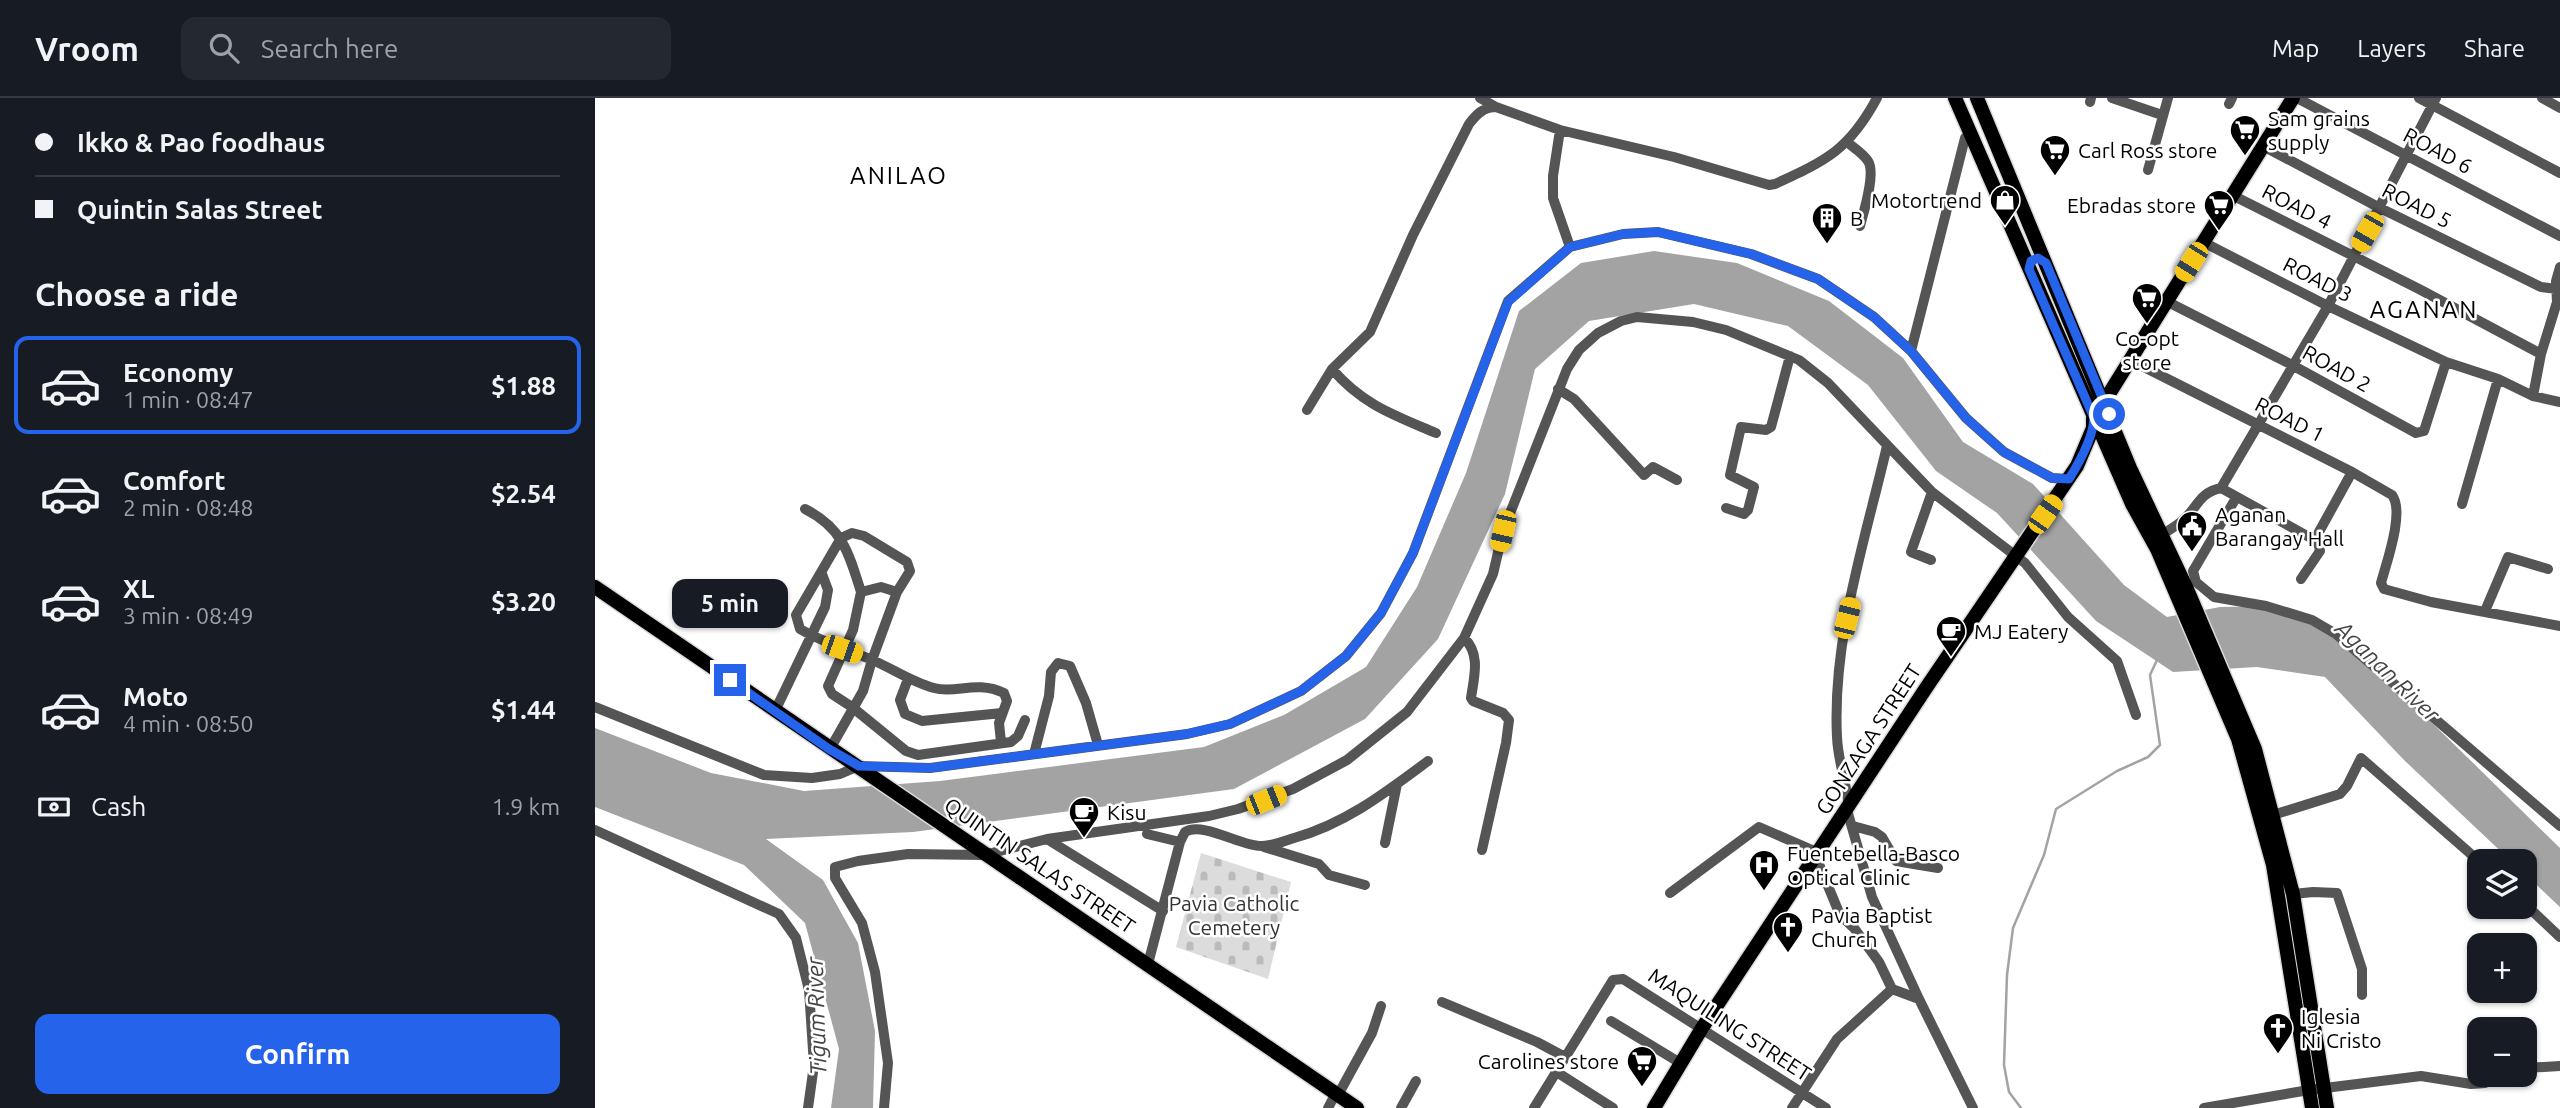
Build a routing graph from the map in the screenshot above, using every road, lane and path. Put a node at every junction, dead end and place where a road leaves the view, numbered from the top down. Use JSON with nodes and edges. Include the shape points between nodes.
{"nodes":[{"id":1,"x":1480,"y":98,"type":"edge"},
{"id":2,"x":1877,"y":98,"type":"edge"},
{"id":3,"x":1955,"y":98,"type":"edge"},
{"id":4,"x":1977,"y":98,"type":"edge"},
{"id":5,"x":2112,"y":98,"type":"edge"},
{"id":6,"x":2168,"y":98,"type":"edge"},
{"id":7,"x":2295,"y":98,"type":"edge"},
{"id":8,"x":2419,"y":98,"type":"edge"},
{"id":9,"x":2542,"y":98,"type":"edge"},
{"id":10,"x":2434,"y":102,"type":"edge"},
{"id":11,"x":1496,"y":107,"type":"junction"},
{"id":12,"x":2560,"y":108,"type":"edge"},
{"id":13,"x":2162,"y":115,"type":"junction"},
{"id":14,"x":1560,"y":130,"type":"junction"},
{"id":15,"x":1971,"y":134,"type":"junction"},
{"id":16,"x":1847,"y":142,"type":"junction"},
{"id":17,"x":2263,"y":146,"type":"junction"},
{"id":18,"x":2406,"y":155,"type":"junction"},
{"id":19,"x":2148,"y":170,"type":"dead end"},
{"id":20,"x":2560,"y":173,"type":"edge"},
{"id":21,"x":2232,"y":195,"type":"junction"},
{"id":22,"x":2380,"y":208,"type":"junction"},
{"id":23,"x":1860,"y":226,"type":"dead end"},
{"id":24,"x":2560,"y":236,"type":"edge"},
{"id":25,"x":2203,"y":243,"type":"junction"},
{"id":26,"x":1570,"y":247,"type":"junction"},
{"id":27,"x":2353,"y":256,"type":"junction"},
{"id":28,"x":2046,"y":263,"type":"junction"},
{"id":29,"x":2560,"y":267,"type":"edge"},
{"id":30,"x":2029,"y":269,"type":"junction"},
{"id":31,"x":2558,"y":284,"type":"edge"},
{"id":32,"x":2167,"y":301,"type":"junction"},
{"id":33,"x":2327,"y":306,"type":"junction"},
{"id":34,"x":1911,"y":351,"type":"junction"},
{"id":35,"x":2541,"y":354,"type":"junction"},
{"id":36,"x":1790,"y":356,"type":"junction"},
{"id":37,"x":2130,"y":360,"type":"junction"},
{"id":38,"x":2446,"y":362,"type":"junction"},
{"id":39,"x":2291,"y":365,"type":"junction"},
{"id":40,"x":1332,"y":369,"type":"junction"},
{"id":41,"x":2498,"y":379,"type":"junction"},
{"id":42,"x":2116,"y":384,"type":"junction"},
{"id":43,"x":2098,"y":387,"type":"junction"},
{"id":44,"x":1558,"y":389,"type":"junction"},
{"id":45,"x":2533,"y":396,"type":"junction"},
{"id":46,"x":2103,"y":402,"type":"junction"},
{"id":47,"x":2560,"y":402,"type":"edge"},
{"id":48,"x":1307,"y":410,"type":"dead end"},
{"id":49,"x":2091,"y":412,"type":"junction"},
{"id":50,"x":2257,"y":424,"type":"junction"},
{"id":51,"x":1436,"y":433,"type":"dead end"},
{"id":52,"x":1888,"y":446,"type":"junction"},
{"id":53,"x":2077,"y":466,"type":"junction"},
{"id":54,"x":2125,"y":472,"type":"junction"},
{"id":55,"x":2352,"y":472,"type":"junction"},
{"id":56,"x":2069,"y":479,"type":"junction"},
{"id":57,"x":1677,"y":480,"type":"dead end"},
{"id":58,"x":2221,"y":488,"type":"junction"},
{"id":59,"x":1932,"y":492,"type":"junction"},
{"id":60,"x":2236,"y":498,"type":"junction"},
{"id":61,"x":2462,"y":504,"type":"dead end"},
{"id":62,"x":1726,"y":508,"type":"dead end"},
{"id":63,"x":805,"y":509,"type":"dead end"},
{"id":64,"x":841,"y":538,"type":"junction"},
{"id":65,"x":2157,"y":538,"type":"junction"},
{"id":66,"x":2314,"y":541,"type":"junction"},
{"id":67,"x":2015,"y":556,"type":"junction"},
{"id":68,"x":1931,"y":560,"type":"dead end"},
{"id":69,"x":2548,"y":569,"type":"dead end"},
{"id":70,"x":822,"y":574,"type":"junction"},
{"id":71,"x":2301,"y":579,"type":"dead end"},
{"id":72,"x":595,"y":587,"type":"edge"},
{"id":73,"x":862,"y":592,"type":"junction"},
{"id":74,"x":897,"y":592,"type":"junction"},
{"id":75,"x":2485,"y":611,"type":"junction"},
{"id":76,"x":2560,"y":626,"type":"edge"},
{"id":77,"x":813,"y":636,"type":"junction"},
{"id":78,"x":1464,"y":638,"type":"junction"},
{"id":79,"x":842,"y":649,"type":"junction"},
{"id":80,"x":872,"y":660,"type":"junction"},
{"id":81,"x":908,"y":679,"type":"junction"},
{"id":82,"x":852,"y":707,"type":"junction"},
{"id":83,"x":595,"y":708,"type":"edge"},
{"id":84,"x":775,"y":712,"type":"junction"},
{"id":85,"x":1002,"y":713,"type":"junction"},
{"id":86,"x":2234,"y":714,"type":"junction"},
{"id":87,"x":2136,"y":715,"type":"dead end"},
{"id":88,"x":1025,"y":720,"type":"dead end"},
{"id":89,"x":1001,"y":742,"type":"junction"},
{"id":90,"x":1098,"y":745,"type":"junction"},
{"id":91,"x":829,"y":749,"type":"junction"},
{"id":92,"x":1034,"y":754,"type":"junction"},
{"id":93,"x":1428,"y":761,"type":"dead end"},
{"id":94,"x":859,"y":766,"type":"junction"},
{"id":95,"x":1397,"y":784,"type":"junction"},
{"id":96,"x":1848,"y":808,"type":"junction"},
{"id":97,"x":2273,"y":815,"type":"junction"},
{"id":98,"x":1853,"y":826,"type":"junction"},
{"id":99,"x":2560,"y":827,"type":"edge"},
{"id":100,"x":595,"y":830,"type":"edge"},
{"id":101,"x":1147,"y":834,"type":"dead end"},
{"id":102,"x":1047,"y":839,"type":"junction"},
{"id":103,"x":1180,"y":842,"type":"junction"},
{"id":104,"x":1385,"y":843,"type":"dead end"},
{"id":105,"x":1261,"y":847,"type":"junction"},
{"id":106,"x":1482,"y":850,"type":"dead end"},
{"id":107,"x":2467,"y":851,"type":"edge"},
{"id":108,"x":984,"y":855,"type":"junction"},
{"id":109,"x":1817,"y":855,"type":"junction"},
{"id":110,"x":1938,"y":868,"type":"dead end"},
{"id":111,"x":1366,"y":885,"type":"dead end"},
{"id":112,"x":1670,"y":893,"type":"dead end"},
{"id":113,"x":2293,"y":894,"type":"junction"},
{"id":114,"x":1163,"y":912,"type":"junction"},
{"id":115,"x":2537,"y":915,"type":"edge"},
{"id":116,"x":2560,"y":937,"type":"edge"},
{"id":117,"x":1148,"y":964,"type":"junction"},
{"id":118,"x":1892,"y":989,"type":"junction"},
{"id":119,"x":2362,"y":995,"type":"dead end"},
{"id":120,"x":1919,"y":999,"type":"junction"},
{"id":121,"x":1442,"y":1002,"type":"dead end"},
{"id":122,"x":1381,"y":1006,"type":"dead end"},
{"id":123,"x":1611,"y":1021,"type":"dead end"},
{"id":124,"x":1702,"y":1028,"type":"junction"},
{"id":125,"x":1565,"y":1057,"type":"junction"},
{"id":126,"x":1682,"y":1063,"type":"junction"},
{"id":127,"x":2560,"y":1066,"type":"edge"},
{"id":128,"x":2537,"y":1067,"type":"edge"},
{"id":129,"x":1555,"y":1071,"type":"junction"},
{"id":130,"x":1416,"y":1081,"type":"dead end"},
{"id":131,"x":2467,"y":1083,"type":"edge"},
{"id":132,"x":2316,"y":1089,"type":"junction"},
{"id":133,"x":1801,"y":1093,"type":"junction"},
{"id":134,"x":1337,"y":1094,"type":"junction"},
{"id":135,"x":808,"y":1108,"type":"edge"},
{"id":136,"x":884,"y":1108,"type":"edge"},
{"id":137,"x":1328,"y":1108,"type":"edge"},
{"id":138,"x":1357,"y":1108,"type":"edge"},
{"id":139,"x":1401,"y":1108,"type":"edge"},
{"id":140,"x":1534,"y":1108,"type":"edge"},
{"id":141,"x":1613,"y":1108,"type":"edge"},
{"id":142,"x":1654,"y":1108,"type":"edge"},
{"id":143,"x":1792,"y":1108,"type":"edge"},
{"id":144,"x":1826,"y":1108,"type":"edge"},
{"id":145,"x":1973,"y":1108,"type":"edge"},
{"id":146,"x":2204,"y":1108,"type":"edge"},
{"id":147,"x":2312,"y":1108,"type":"edge"},
{"id":148,"x":2327,"y":1108,"type":"edge"}],
"edges":[{"from":1,"to":11,"type":"street"},
{"from":2,"to":16,"type":"street","via":[[1863,125]]},
{"from":3,"to":15,"type":"main road"},
{"from":4,"to":28,"type":"main road"},
{"from":5,"to":13,"type":"street"},
{"from":6,"to":13,"type":"street"},
{"from":7,"to":17,"type":"main road"},
{"from":7,"to":18,"type":"street","name":"ROAD 6"},
{"from":8,"to":10,"type":"street"},
{"from":9,"to":12,"type":"street"},
{"from":10,"to":18,"type":"street"},
{"from":10,"to":20,"type":"street"},
{"from":11,"to":14,"type":"street"},
{"from":11,"to":40,"type":"street","via":[[1476,114],[1469,124],[1370,332]]},
{"from":13,"to":19,"type":"street"},
{"from":14,"to":16,"type":"street","via":[[1769,185],[1827,160]]},
{"from":14,"to":26,"type":"street","via":[[1553,198]]},
{"from":15,"to":30,"type":"main road"},
{"from":15,"to":34,"type":"street","via":[[1965,138]]},
{"from":16,"to":23,"type":"street","via":[[1870,164]]},
{"from":17,"to":21,"type":"main road"},
{"from":17,"to":22,"type":"street","name":"ROAD 5"},
{"from":18,"to":22,"type":"street"},
{"from":18,"to":24,"type":"street","name":"ROAD 6"},
{"from":21,"to":25,"type":"main road"},
{"from":21,"to":27,"type":"street","name":"ROAD 4"},
{"from":22,"to":27,"type":"street"},
{"from":22,"to":31,"type":"street","name":"ROAD 5","via":[[2541,287]]},
{"from":25,"to":32,"type":"main road"},
{"from":25,"to":33,"type":"street","name":"ROAD 3"},
{"from":26,"to":34,"type":"street","via":[[1623,234],[1658,232],[1751,254],[1818,279],[1874,317]]},
{"from":26,"to":90,"type":"street","via":[[1508,302],[1413,553],[1381,613],[1346,656],[1301,691],[1230,724]]},
{"from":27,"to":33,"type":"street"},
{"from":27,"to":35,"type":"street","name":"ROAD 4"},
{"from":28,"to":30,"type":"main road","via":[[2034,258]]},
{"from":28,"to":43,"type":"main road"},
{"from":29,"to":31,"type":"street"},
{"from":30,"to":49,"type":"main road"},
{"from":31,"to":35,"type":"street"},
{"from":32,"to":37,"type":"main road"},
{"from":32,"to":39,"type":"street","name":"ROAD 2"},
{"from":33,"to":38,"type":"street","name":"ROAD 3"},
{"from":33,"to":39,"type":"street"},
{"from":34,"to":56,"type":"street","via":[[1966,418],[2004,452],[2052,478]]},
{"from":35,"to":45,"type":"street"},
{"from":36,"to":44,"type":"street","via":[[1726,330],[1637,317],[1598,333],[1579,350]]},
{"from":36,"to":52,"type":"street","via":[[1828,383]]},
{"from":36,"to":62,"type":"street","via":[[1770,427],[1741,427],[1730,475],[1754,487],[1748,510],[1744,514]]},
{"from":37,"to":42,"type":"main road"},
{"from":37,"to":50,"type":"street","name":"ROAD 1"},
{"from":38,"to":39,"type":"street","name":"ROAD 2","via":[[2421,434]]},
{"from":38,"to":41,"type":"street","name":"ROAD 3"},
{"from":39,"to":50,"type":"street"},
{"from":40,"to":48,"type":"street"},
{"from":40,"to":51,"type":"street","via":[[1356,394]]},
{"from":41,"to":45,"type":"street","name":"ROAD 3"},
{"from":41,"to":61,"type":"street"},
{"from":42,"to":43,"type":"main road","via":[[2105,392]]},
{"from":42,"to":46,"type":"main road"},
{"from":43,"to":46,"type":"main road"},
{"from":44,"to":57,"type":"street","via":[[1574,399],[1644,475],[1653,467]]},
{"from":44,"to":78,"type":"street","via":[[1503,531],[1493,574]]},
{"from":45,"to":47,"type":"street","name":"ROAD 3"},
{"from":46,"to":54,"type":"main road"},
{"from":49,"to":53,"type":"main road","name":"GONZAGA STREET","via":[[2093,426]]},
{"from":49,"to":54,"type":"main road"},
{"from":50,"to":55,"type":"street","name":"ROAD 1"},
{"from":50,"to":58,"type":"street"},
{"from":52,"to":59,"type":"street"},
{"from":52,"to":96,"type":"street","via":[[1847,618],[1838,680],[1838,747]]},
{"from":53,"to":54,"type":"main road","via":[[2093,455],[2105,454]]},
{"from":53,"to":56,"type":"main road","name":"GONZAGA STREET"},
{"from":54,"to":65,"type":"main road"},
{"from":55,"to":66,"type":"street"},
{"from":55,"to":75,"type":"street","name":"ROAD 1","via":[[2396,500],[2393,537],[2381,583],[2384,589]]},
{"from":56,"to":67,"type":"main road","name":"GONZAGA STREET"},
{"from":58,"to":60,"type":"street"},
{"from":58,"to":65,"type":"street","via":[[2210,490],[2184,520]]},
{"from":59,"to":67,"type":"street"},
{"from":59,"to":68,"type":"street","via":[[1911,552]]},
{"from":60,"to":66,"type":"street"},
{"from":60,"to":99,"type":"street","via":[[2193,572],[2196,582],[2214,597],[2266,606],[2312,620],[2336,634]]},
{"from":63,"to":64,"type":"street","via":[[823,518]]},
{"from":64,"to":70,"type":"street"},
{"from":64,"to":73,"type":"street"},
{"from":64,"to":74,"type":"street","via":[[852,533],[864,536],[907,562],[910,571]]},
{"from":65,"to":86,"type":"main road"},
{"from":66,"to":71,"type":"street","via":[[2321,551]]},
{"from":67,"to":87,"type":"street","via":[[2068,617],[2117,661]]},
{"from":67,"to":96,"type":"main road","name":"GONZAGA STREET"},
{"from":69,"to":75,"type":"street","via":[[2508,557]]},
{"from":70,"to":77,"type":"street","via":[[827,600]]},
{"from":70,"to":77,"type":"street","via":[[796,615],[800,629]]},
{"from":72,"to":84,"type":"main road","name":"QUINTIN SALAS STREET"},
{"from":73,"to":74,"type":"street","via":[[881,587]]},
{"from":73,"to":79,"type":"street","via":[[853,630]]},
{"from":74,"to":80,"type":"street"},
{"from":75,"to":76,"type":"street"},
{"from":77,"to":79,"type":"street"},
{"from":77,"to":84,"type":"street"},
{"from":78,"to":102,"type":"street","via":[[1408,712],[1320,776],[1266,800],[1209,816]]},
{"from":78,"to":106,"type":"street","via":[[1473,650],[1475,664],[1471,698],[1509,720]]},
{"from":79,"to":80,"type":"street"},
{"from":79,"to":82,"type":"street","via":[[828,686]]},
{"from":80,"to":81,"type":"street"},
{"from":80,"to":82,"type":"street","via":[[863,691]]},
{"from":81,"to":85,"type":"street","via":[[941,690],[976,686],[999,691],[1007,701]]},
{"from":81,"to":85,"type":"street","via":[[900,700],[905,714],[922,721]]},
{"from":82,"to":89,"type":"street","via":[[912,754]]},
{"from":82,"to":91,"type":"street"},
{"from":83,"to":94,"type":"street","via":[[764,775],[812,778]]},
{"from":84,"to":91,"type":"main road","name":"QUINTIN SALAS STREET"},
{"from":85,"to":89,"type":"street"},
{"from":86,"to":97,"type":"main road","via":[[2255,749]]},
{"from":86,"to":132,"type":"main road","via":[[2273,865]]},
{"from":88,"to":89,"type":"street","via":[[1018,736]]},
{"from":90,"to":92,"type":"street"},
{"from":90,"to":92,"type":"street","via":[[1070,666],[1058,663],[1051,672]]},
{"from":91,"to":94,"type":"main road","name":"QUINTIN SALAS STREET"},
{"from":92,"to":94,"type":"street","via":[[930,768]]},
{"from":93,"to":95,"type":"street"},
{"from":94,"to":108,"type":"main road","name":"QUINTIN SALAS STREET"},
{"from":95,"to":104,"type":"street"},
{"from":95,"to":105,"type":"street","via":[[1330,827]]},
{"from":96,"to":98,"type":"street"},
{"from":96,"to":109,"type":"main road","name":"GONZAGA STREET"},
{"from":97,"to":107,"type":"street","via":[[2340,794],[2361,758]]},
{"from":97,"to":113,"type":"main road"},
{"from":98,"to":110,"type":"street","via":[[1882,837],[1896,861]]},
{"from":98,"to":120,"type":"street","via":[[1872,897]]},
{"from":100,"to":135,"type":"street","via":[[779,914],[796,938],[809,990],[814,1065]]},
{"from":101,"to":103,"type":"street"},
{"from":102,"to":108,"type":"street"},
{"from":102,"to":114,"type":"street"},
{"from":103,"to":105,"type":"street","via":[[1185,832],[1196,829]]},
{"from":103,"to":114,"type":"street"},
{"from":105,"to":111,"type":"street","via":[[1319,864],[1329,875]]},
{"from":108,"to":117,"type":"main road","name":"QUINTIN SALAS STREET"},
{"from":108,"to":136,"type":"street","via":[[908,854],[835,867],[835,878],[862,923],[875,972],[888,1063]]},
{"from":109,"to":112,"type":"street","via":[[1759,827]]},
{"from":109,"to":118,"type":"street","via":[[1840,915],[1879,961]]},
{"from":109,"to":124,"type":"main road","name":"GONZAGA STREET"},
{"from":113,"to":119,"type":"street","via":[[2337,893],[2362,969]]},
{"from":113,"to":132,"type":"main road"},
{"from":114,"to":117,"type":"street"},
{"from":115,"to":116,"type":"street"},
{"from":117,"to":134,"type":"main road","name":"QUINTIN SALAS STREET"},
{"from":118,"to":120,"type":"street"},
{"from":118,"to":133,"type":"street","via":[[1837,1040]]},
{"from":120,"to":145,"type":"street"},
{"from":121,"to":125,"type":"street"},
{"from":122,"to":134,"type":"street","via":[[1372,1033]]},
{"from":123,"to":126,"type":"street"},
{"from":124,"to":125,"type":"street","name":"MAQUILING STREET","via":[[1623,979],[1613,980]]},
{"from":124,"to":126,"type":"main road","name":"GONZAGA STREET"},
{"from":124,"to":133,"type":"street","name":"MAQUILING STREET"},
{"from":125,"to":129,"type":"street"},
{"from":126,"to":142,"type":"main road","name":"GONZAGA STREET"},
{"from":127,"to":128,"type":"street"},
{"from":129,"to":140,"type":"street"},
{"from":129,"to":141,"type":"street"},
{"from":130,"to":139,"type":"street"},
{"from":131,"to":132,"type":"street","via":[[2421,1076]]},
{"from":132,"to":146,"type":"street"},
{"from":132,"to":147,"type":"main road"},
{"from":132,"to":148,"type":"main road"},
{"from":133,"to":143,"type":"street"},
{"from":133,"to":144,"type":"street","name":"MAQUILING STREET"},
{"from":134,"to":137,"type":"street"},
{"from":134,"to":138,"type":"main road","name":"QUINTIN SALAS STREET"}]}
